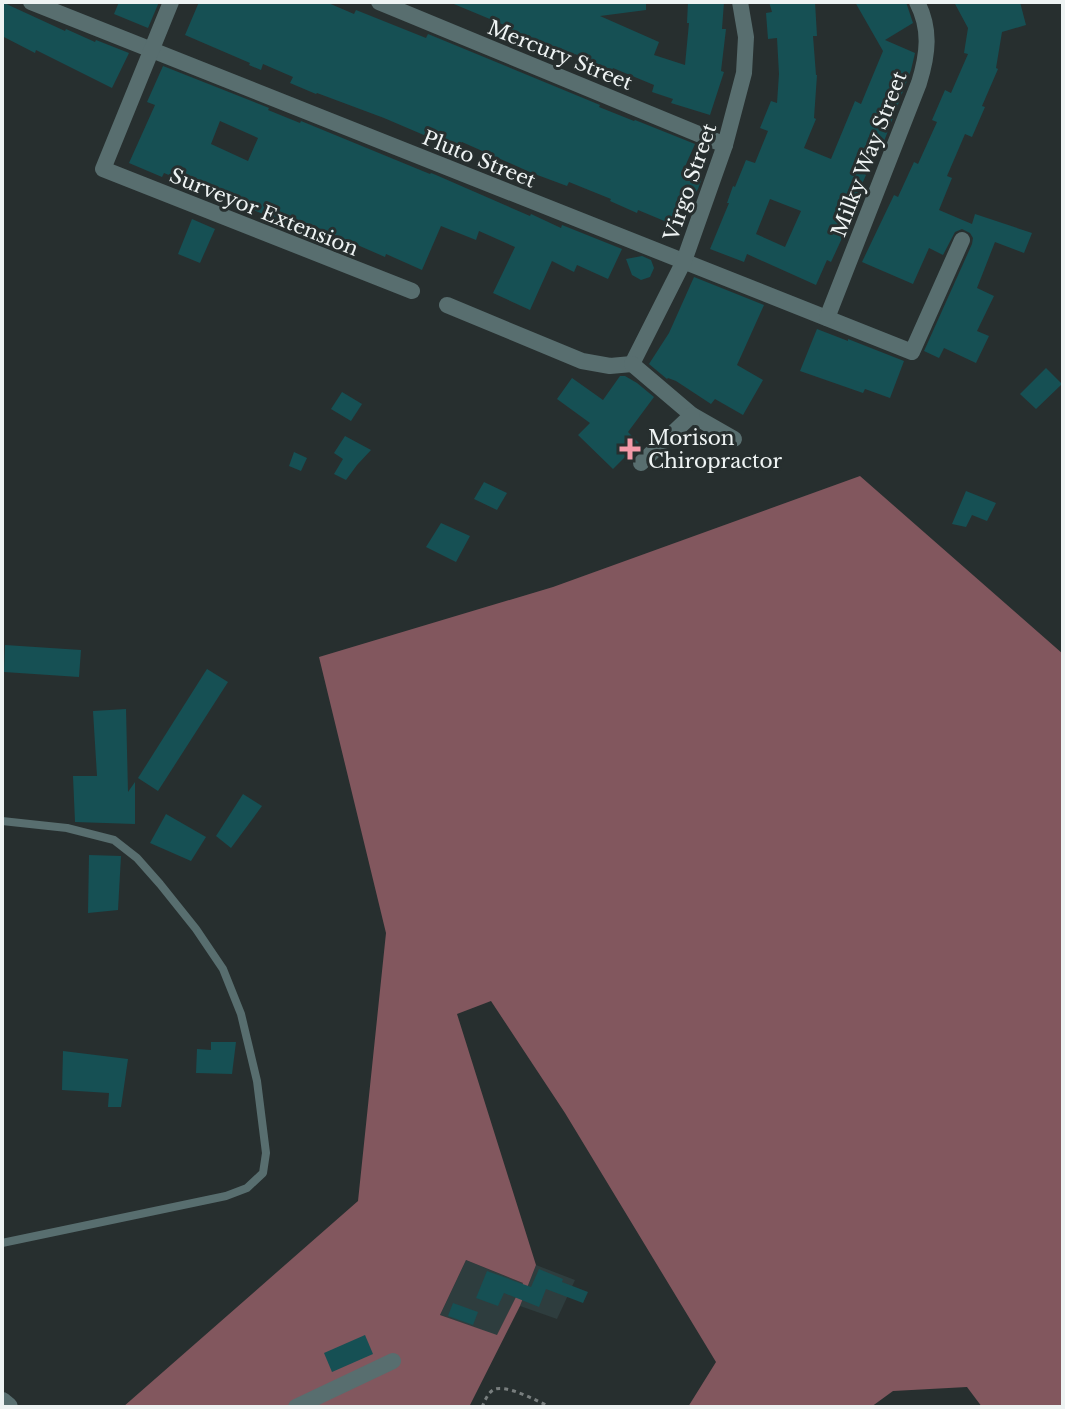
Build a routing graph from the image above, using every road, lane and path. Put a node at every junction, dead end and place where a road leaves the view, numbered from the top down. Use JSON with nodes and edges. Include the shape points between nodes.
{"nodes":[{"id":1,"x":31,"y":2,"type":"edge"},
{"id":2,"x":171,"y":2,"type":"edge"},
{"id":3,"x":379,"y":2,"type":"edge"},
{"id":4,"x":740,"y":2,"type":"edge"},
{"id":5,"x":917,"y":2,"type":"edge"},
{"id":6,"x":151,"y":51,"type":"junction"},
{"id":7,"x":725,"y":145,"type":"junction"},
{"id":8,"x":962,"y":240,"type":"dead end"},
{"id":9,"x":684,"y":261,"type":"junction"},
{"id":10,"x":412,"y":291,"type":"dead end"},
{"id":11,"x":447,"y":305,"type":"dead end"},
{"id":12,"x":827,"y":318,"type":"junction"},
{"id":13,"x":632,"y":364,"type":"junction"},
{"id":14,"x":692,"y":415,"type":"junction"},
{"id":15,"x":734,"y":439,"type":"dead end"},
{"id":16,"x":641,"y":463,"type":"dead end"},
{"id":17,"x":2,"y":821,"type":"edge"},
{"id":18,"x":2,"y":1243,"type":"edge"},
{"id":19,"x":393,"y":1361,"type":"dead end"},
{"id":20,"x":2,"y":1402,"type":"edge"},
{"id":21,"x":8,"y":1407,"type":"edge"},
{"id":22,"x":296,"y":1407,"type":"edge"},
{"id":23,"x":482,"y":1407,"type":"edge"},
{"id":24,"x":550,"y":1407,"type":"edge"}],
"edges":[{"from":1,"to":6,"type":"street","name":"Pluto Street"},
{"from":2,"to":6,"type":"street"},
{"from":3,"to":7,"type":"street","name":"Mercury Street"},
{"from":4,"to":7,"type":"street","name":"Virgo Street","via":[[746,37],[744,73]]},
{"from":5,"to":12,"type":"street","name":"Milky Way Street","via":[[924,16],[927,59]]},
{"from":6,"to":9,"type":"street","name":"Pluto Street"},
{"from":6,"to":10,"type":"street","name":"Surveyor Extension","via":[[103,169]]},
{"from":7,"to":9,"type":"street","name":"Virgo Street"},
{"from":8,"to":12,"type":"street","name":"Pluto Street","via":[[912,352]]},
{"from":9,"to":12,"type":"street","name":"Pluto Street"},
{"from":9,"to":13,"type":"street","name":"Virgo Street"},
{"from":11,"to":13,"type":"street","via":[[582,361]]},
{"from":13,"to":14,"type":"street"},
{"from":14,"to":15,"type":"street"},
{"from":14,"to":16,"type":"street"},
{"from":17,"to":18,"type":"lane","via":[[114,840],[169,895],[223,969],[241,1014],[266,1153],[263,1173],[247,1188],[226,1196]]},
{"from":19,"to":22,"type":"street"},
{"from":20,"to":21,"type":"street"},
{"from":23,"to":24,"type":"path","via":[[488,1395],[501,1388]]}]}
